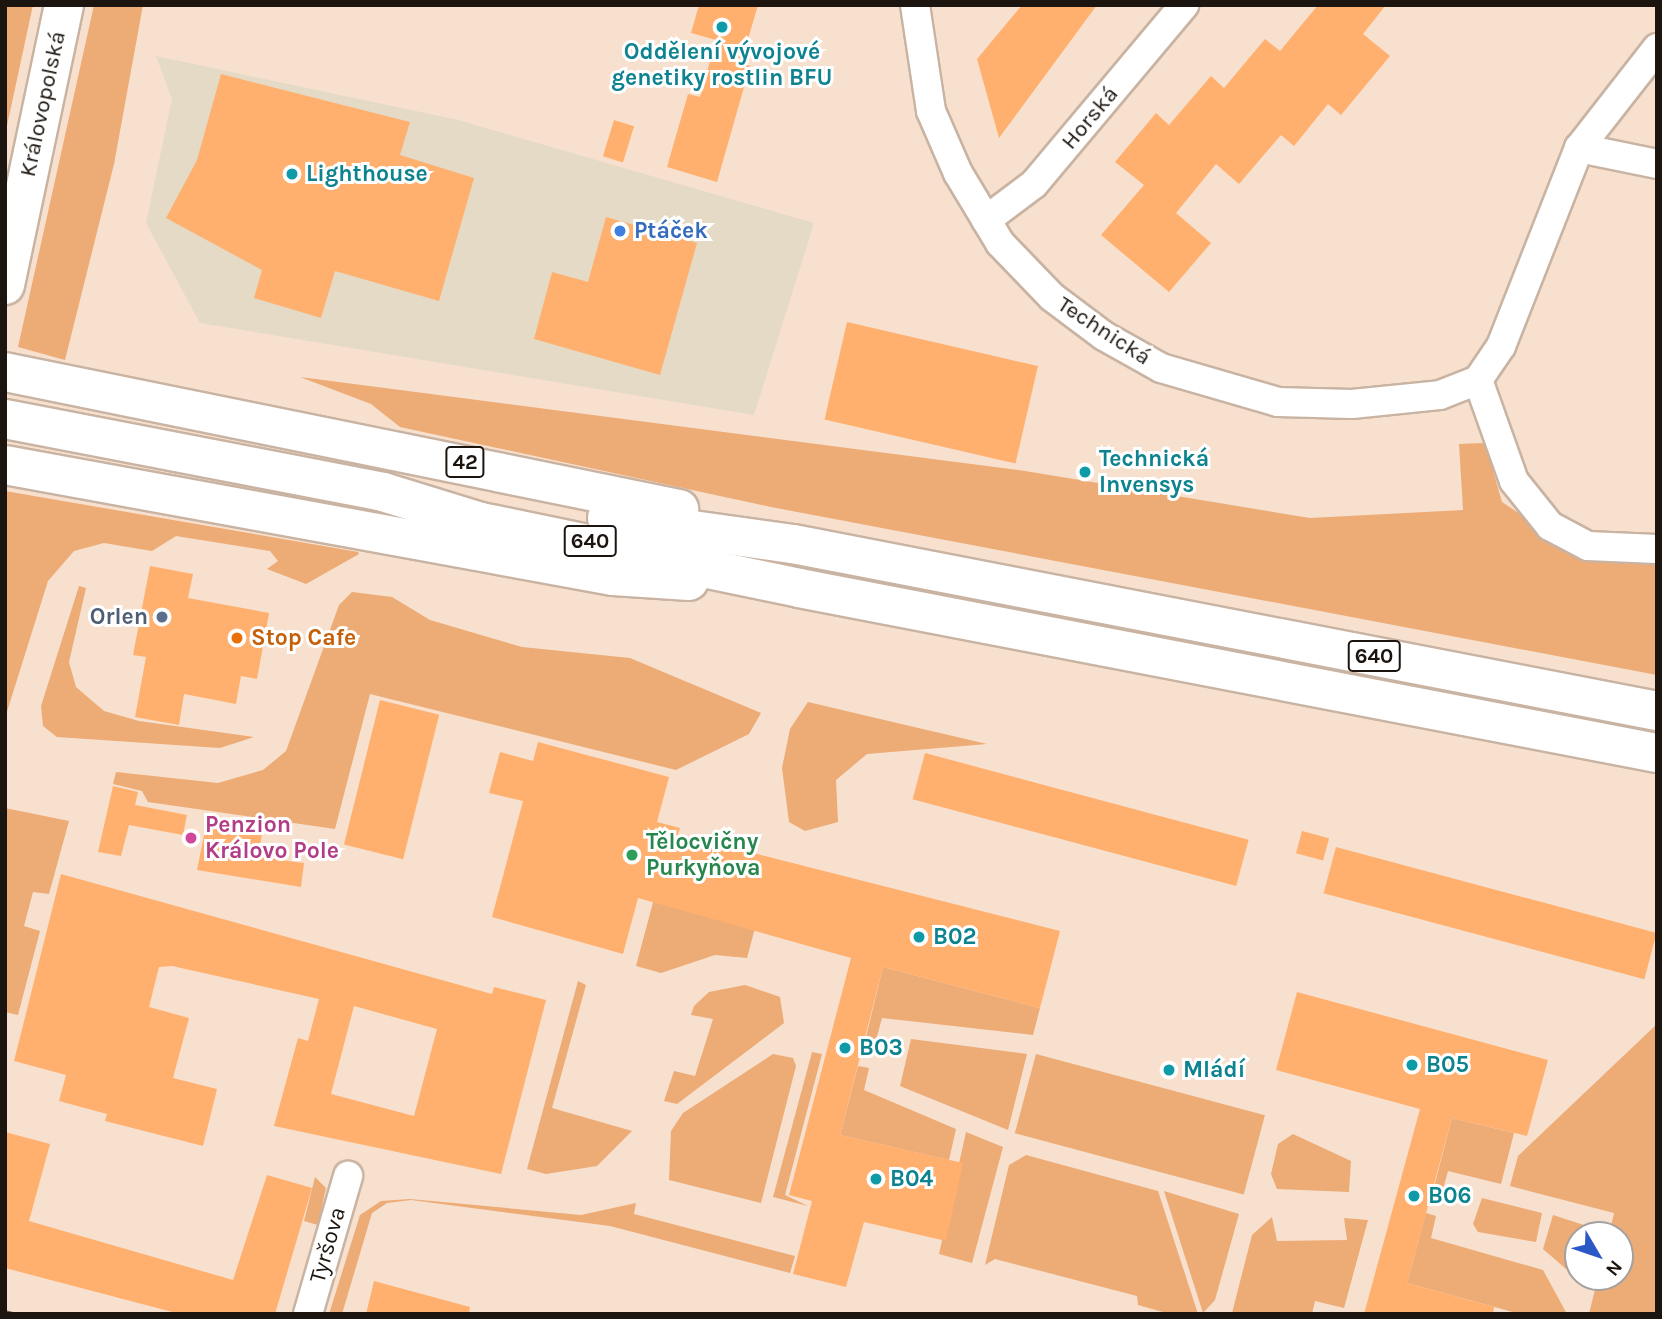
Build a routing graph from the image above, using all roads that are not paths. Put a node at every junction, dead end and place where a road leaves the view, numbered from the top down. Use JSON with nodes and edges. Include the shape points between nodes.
{"nodes":[{"id":1,"x":64,"y":5,"type":"edge"},
{"id":2,"x":915,"y":5,"type":"edge"},
{"id":3,"x":1184,"y":5,"type":"edge"},
{"id":4,"x":1657,"y":48,"type":"edge"},
{"id":5,"x":1579,"y":148,"type":"junction"},
{"id":6,"x":1657,"y":164,"type":"edge"},
{"id":7,"x":986,"y":220,"type":"junction"},
{"id":8,"x":5,"y":285,"type":"edge"},
{"id":9,"x":5,"y":372,"type":"edge"},
{"id":10,"x":1478,"y":380,"type":"junction"},
{"id":11,"x":5,"y":419,"type":"edge"},
{"id":12,"x":5,"y":465,"type":"edge"},
{"id":13,"x":383,"y":492,"type":"junction"},
{"id":14,"x":793,"y":544,"type":"junction"},
{"id":15,"x":1657,"y":549,"type":"edge"},
{"id":16,"x":799,"y":588,"type":"junction"},
{"id":17,"x":1657,"y":711,"type":"edge"},
{"id":18,"x":1657,"y":753,"type":"edge"},
{"id":19,"x":348,"y":1176,"type":"dead end"},
{"id":20,"x":308,"y":1314,"type":"edge"}],
"edges":[{"from":1,"to":8,"type":"main road","name":"Královopolská"},
{"from":2,"to":7,"type":"street","name":"Technická","via":[[931,111]]},
{"from":3,"to":7,"type":"street","name":"Horská","via":[[1034,184]]},
{"from":4,"to":5,"type":"street"},
{"from":5,"to":6,"type":"street"},
{"from":5,"to":10,"type":"street","via":[[1501,346]]},
{"from":7,"to":10,"type":"street","name":"Technická","via":[[1052,297],[1104,337],[1206,383],[1278,402],[1352,404],[1440,395]]},
{"from":9,"to":14,"type":"main road","number":"42","via":[[635,496]]},
{"from":10,"to":15,"type":"street","via":[[1514,481],[1544,520],[1588,546]]},
{"from":11,"to":13,"type":"main road","number":"640"},
{"from":12,"to":16,"type":"main road","via":[[613,576]]},
{"from":13,"to":14,"type":"main road","number":"640","via":[[486,496]]},
{"from":13,"to":16,"type":"main road","number":"640","via":[[481,522]]},
{"from":14,"to":17,"type":"main road","number":"640"},
{"from":16,"to":18,"type":"main road","number":"640"},
{"from":19,"to":20,"type":"street","name":"Tyršova"}]}
